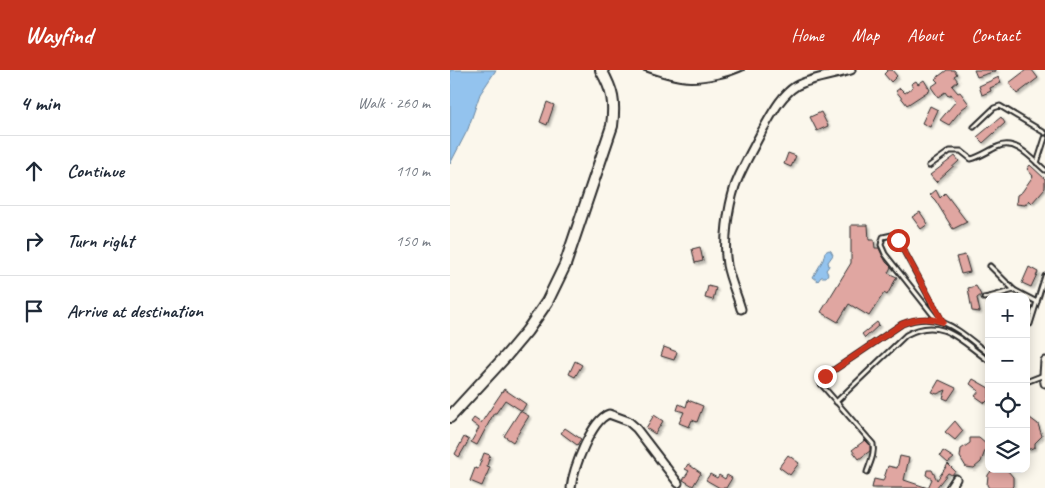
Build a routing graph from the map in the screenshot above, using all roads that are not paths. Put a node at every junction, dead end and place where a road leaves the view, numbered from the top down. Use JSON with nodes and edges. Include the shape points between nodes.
{"nodes":[{"id":1,"x":601,"y":70,"type":"edge"},
{"id":2,"x":851,"y":70,"type":"edge"},
{"id":3,"x":974,"y":127,"type":"dead end"},
{"id":4,"x":1045,"y":133,"type":"edge"},
{"id":5,"x":1045,"y":138,"type":"edge"},
{"id":6,"x":1037,"y":163,"type":"junction"},
{"id":7,"x":929,"y":166,"type":"dead end"},
{"id":8,"x":1045,"y":170,"type":"edge"},
{"id":9,"x":990,"y":266,"type":"dead end"},
{"id":10,"x":1045,"y":276,"type":"edge"},
{"id":11,"x":1014,"y":290,"type":"junction"},
{"id":12,"x":1003,"y":293,"type":"edge"},
{"id":13,"x":1037,"y":302,"type":"junction"},
{"id":14,"x":741,"y":309,"type":"dead end"},
{"id":15,"x":937,"y":320,"type":"junction"},
{"id":16,"x":943,"y":322,"type":"junction"},
{"id":17,"x":1030,"y":324,"type":"dead end"},
{"id":18,"x":985,"y":351,"type":"edge"},
{"id":19,"x":985,"y":358,"type":"edge"},
{"id":20,"x":1045,"y":362,"type":"edge"},
{"id":21,"x":1044,"y":375,"type":"junction"},
{"id":22,"x":1030,"y":380,"type":"edge"},
{"id":23,"x":1045,"y":383,"type":"edge"},
{"id":24,"x":836,"y":402,"type":"junction"},
{"id":25,"x":450,"y":417,"type":"edge"},
{"id":26,"x":867,"y":472,"type":"dead end"},
{"id":27,"x":956,"y":479,"type":"dead end"},
{"id":28,"x":678,"y":482,"type":"dead end"},
{"id":29,"x":571,"y":488,"type":"edge"},
{"id":30,"x":950,"y":488,"type":"edge"}],
"edges":[{"from":1,"to":25,"type":"main road","via":[[613,98],[612,126],[565,264],[547,302],[527,331]]},
{"from":2,"to":14,"type":"street","via":[[807,82],[789,92],[775,109],[744,165],[735,187],[726,245],[728,266]]},
{"from":3,"to":4,"type":"lane","via":[[1000,106]]},
{"from":5,"to":6,"type":"lane"},
{"from":6,"to":7,"type":"lane","via":[[1021,150],[1008,145],[971,159],[961,151],[950,151]]},
{"from":6,"to":8,"type":"lane"},
{"from":9,"to":11,"type":"lane"},
{"from":10,"to":13,"type":"lane"},
{"from":11,"to":12,"type":"lane"},
{"from":11,"to":13,"type":"lane"},
{"from":13,"to":17,"type":"lane"},
{"from":15,"to":16,"type":"lane"},
{"from":15,"to":16,"type":"lane","via":[[885,254],[880,245],[883,238],[892,235],[898,240]]},
{"from":15,"to":24,"type":"lane","via":[[925,318],[902,324],[825,376],[821,384]]},
{"from":16,"to":18,"type":"lane"},
{"from":19,"to":24,"type":"lane","via":[[946,330],[932,327],[916,329]]},
{"from":20,"to":21,"type":"street"},
{"from":21,"to":22,"type":"lane"},
{"from":21,"to":23,"type":"street"},
{"from":24,"to":26,"type":"lane","via":[[872,444],[873,457]]},
{"from":27,"to":30,"type":"street"},
{"from":28,"to":29,"type":"street","via":[[636,428],[611,414],[600,419],[587,441]]}]}
